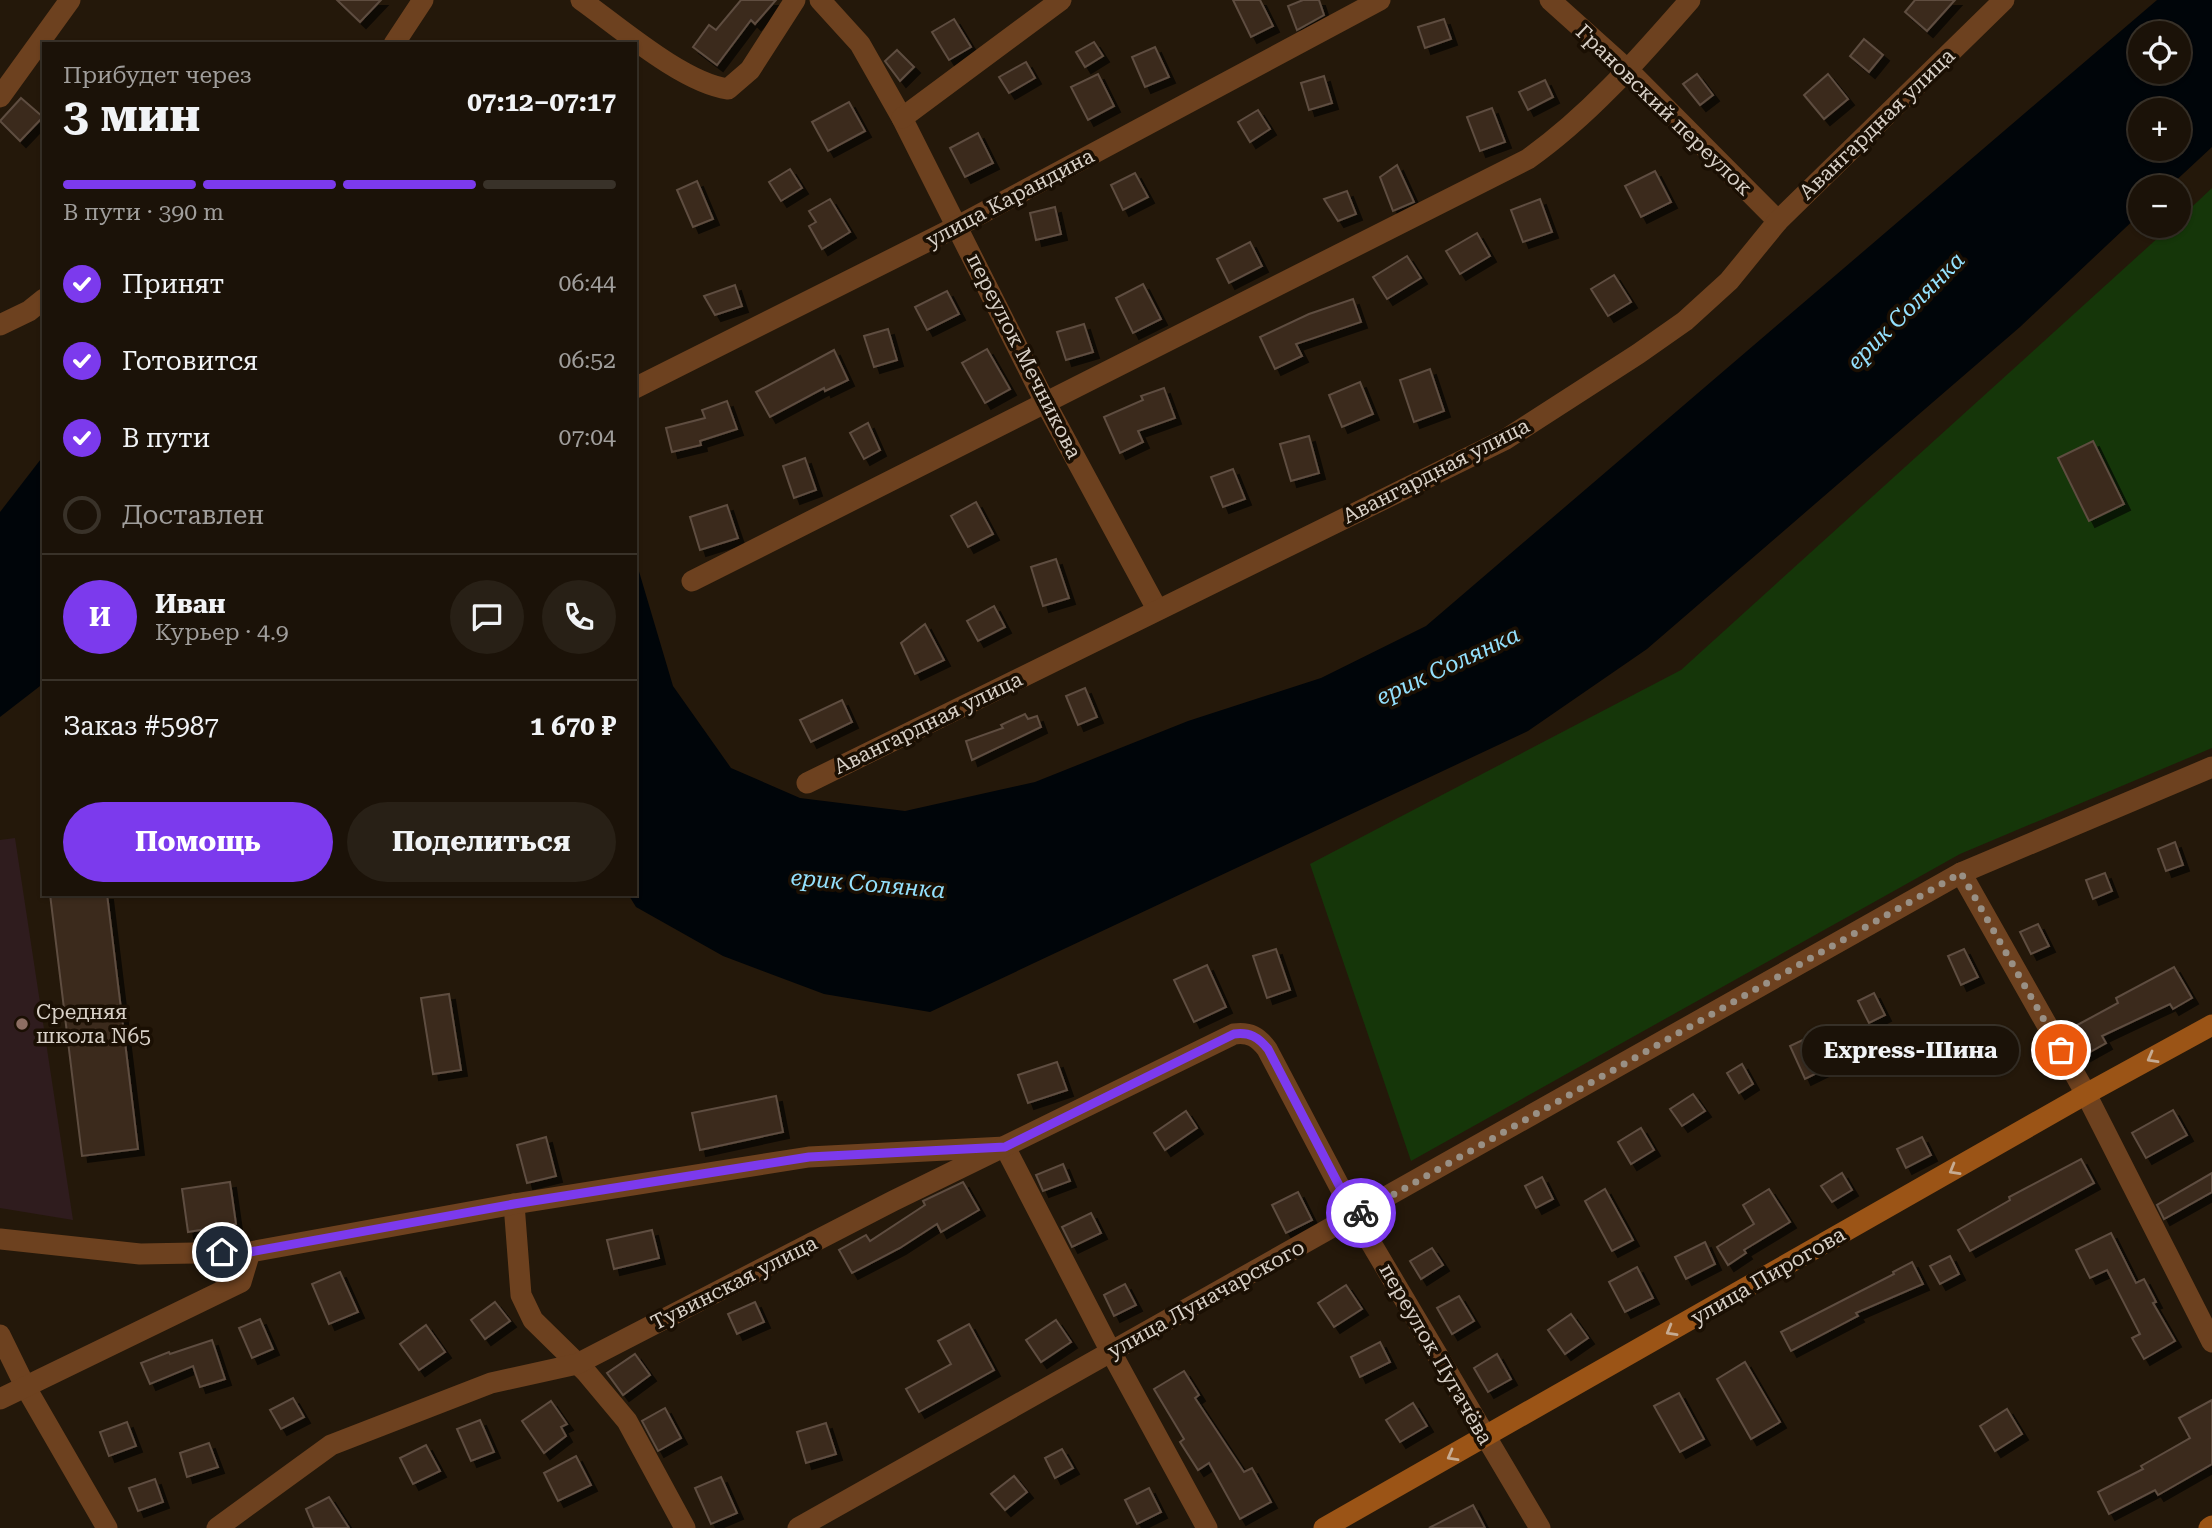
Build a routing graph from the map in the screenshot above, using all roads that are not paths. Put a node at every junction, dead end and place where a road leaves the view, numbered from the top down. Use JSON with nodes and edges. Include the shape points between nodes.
{"nodes":[{"id":1,"x":71,"y":0,"type":"edge"},
{"id":2,"x":423,"y":0,"type":"edge"},
{"id":3,"x":581,"y":0,"type":"edge"},
{"id":4,"x":795,"y":0,"type":"edge"},
{"id":5,"x":820,"y":0,"type":"edge"},
{"id":6,"x":1060,"y":0,"type":"edge"},
{"id":7,"x":1380,"y":0,"type":"edge"},
{"id":8,"x":1550,"y":0,"type":"edge"},
{"id":9,"x":1689,"y":0,"type":"edge"},
{"id":10,"x":2004,"y":0,"type":"edge"},
{"id":11,"x":395,"y":42,"type":"edge"},
{"id":12,"x":1628,"y":70,"type":"junction"},
{"id":13,"x":0,"y":97,"type":"edge"},
{"id":14,"x":902,"y":118,"type":"junction"},
{"id":15,"x":1777,"y":221,"type":"junction"},
{"id":16,"x":958,"y":226,"type":"junction"},
{"id":17,"x":42,"y":301,"type":"edge"},
{"id":18,"x":0,"y":325,"type":"edge"},
{"id":19,"x":637,"y":387,"type":"edge"},
{"id":20,"x":1045,"y":401,"type":"junction"},
{"id":21,"x":692,"y":581,"type":"dead end"},
{"id":22,"x":1157,"y":609,"type":"junction"},
{"id":23,"x":2212,"y":767,"type":"edge"},
{"id":24,"x":807,"y":783,"type":"dead end"},
{"id":25,"x":1961,"y":873,"type":"junction"},
{"id":26,"x":2212,"y":1025,"type":"edge"},
{"id":27,"x":1253,"y":1034,"type":"joint"},
{"id":28,"x":2086,"y":1094,"type":"junction"},
{"id":29,"x":1005,"y":1147,"type":"junction"},
{"id":30,"x":514,"y":1204,"type":"junction"},
{"id":31,"x":1355,"y":1216,"type":"junction"},
{"id":32,"x":0,"y":1239,"type":"edge"},
{"id":33,"x":250,"y":1252,"type":"junction"},
{"id":34,"x":0,"y":1335,"type":"edge"},
{"id":35,"x":2212,"y":1342,"type":"edge"},
{"id":36,"x":1111,"y":1352,"type":"junction"},
{"id":37,"x":577,"y":1364,"type":"junction"},
{"id":38,"x":25,"y":1386,"type":"junction"},
{"id":39,"x":0,"y":1399,"type":"edge"},
{"id":40,"x":1485,"y":1437,"type":"junction"},
{"id":41,"x":107,"y":1528,"type":"edge"},
{"id":42,"x":217,"y":1528,"type":"edge"},
{"id":43,"x":685,"y":1528,"type":"edge"},
{"id":44,"x":798,"y":1528,"type":"edge"},
{"id":45,"x":1207,"y":1528,"type":"edge"},
{"id":46,"x":1324,"y":1528,"type":"edge"},
{"id":47,"x":1540,"y":1528,"type":"edge"}],
"edges":[{"from":1,"to":13,"type":"street"},
{"from":2,"to":11,"type":"street"},
{"from":3,"to":4,"type":"street","via":[[688,76],[728,89],[750,70]]},
{"from":5,"to":14,"type":"street","name":"переулок Мечникова","via":[[860,44]]},
{"from":6,"to":14,"type":"street"},
{"from":7,"to":16,"type":"street","name":"улица Карандина"},
{"from":8,"to":12,"type":"street","name":"Грановский переулок"},
{"from":9,"to":12,"type":"street"},
{"from":10,"to":15,"type":"street","name":"Авангардная улица"},
{"from":12,"to":15,"type":"street","name":"Грановский переулок"},
{"from":12,"to":20,"type":"street","via":[[1561,135],[1528,159]]},
{"from":14,"to":16,"type":"street","name":"переулок Мечникова"},
{"from":15,"to":22,"type":"street","name":"Авангардная улица","via":[[1728,281],[1685,321],[1506,439]]},
{"from":16,"to":19,"type":"street","name":"улица Карандина"},
{"from":16,"to":20,"type":"street","name":"переулок Мечникова"},
{"from":17,"to":18,"type":"street"},
{"from":20,"to":21,"type":"street"},
{"from":20,"to":22,"type":"street","name":"переулок Мечникова"},
{"from":22,"to":24,"type":"street","name":"Авангардная улица"},
{"from":23,"to":25,"type":"street","name":"улица Луначарского"},
{"from":25,"to":28,"type":"street"},
{"from":25,"to":31,"type":"street","name":"улица Луначарского"},
{"from":26,"to":28,"type":"main road","name":"улица Пирогова","one_way":true},
{"from":27,"to":29,"type":"street","name":"Тувинская улица","via":[[1234,1034]]},
{"from":27,"to":31,"type":"street","name":"переулок Пугачёва","via":[[1268,1049]]},
{"from":28,"to":35,"type":"street"},
{"from":28,"to":40,"type":"main road","name":"улица Пирогова","one_way":true},
{"from":29,"to":30,"type":"street","via":[[809,1157]]},
{"from":29,"to":36,"type":"street"},
{"from":29,"to":37,"type":"street","name":"Тувинская улица"},
{"from":30,"to":33,"type":"street"},
{"from":30,"to":37,"type":"street","via":[[521,1295],[533,1320]]},
{"from":31,"to":36,"type":"street","name":"улица Луначарского"},
{"from":31,"to":40,"type":"street","name":"переулок Пугачёва"},
{"from":32,"to":33,"type":"street","via":[[140,1254]]},
{"from":33,"to":38,"type":"street","via":[[241,1282]]},
{"from":34,"to":38,"type":"street"},
{"from":36,"to":44,"type":"street","name":"улица Луначарского"},
{"from":36,"to":45,"type":"street"},
{"from":37,"to":42,"type":"street","name":"Тувинская улица","via":[[491,1383],[331,1445]]},
{"from":37,"to":43,"type":"street","via":[[627,1420]]},
{"from":38,"to":39,"type":"street"},
{"from":38,"to":41,"type":"street"},
{"from":40,"to":46,"type":"main road","name":"улица Пирогова","one_way":true},
{"from":40,"to":47,"type":"street","name":"переулок Пугачёва"}]}
